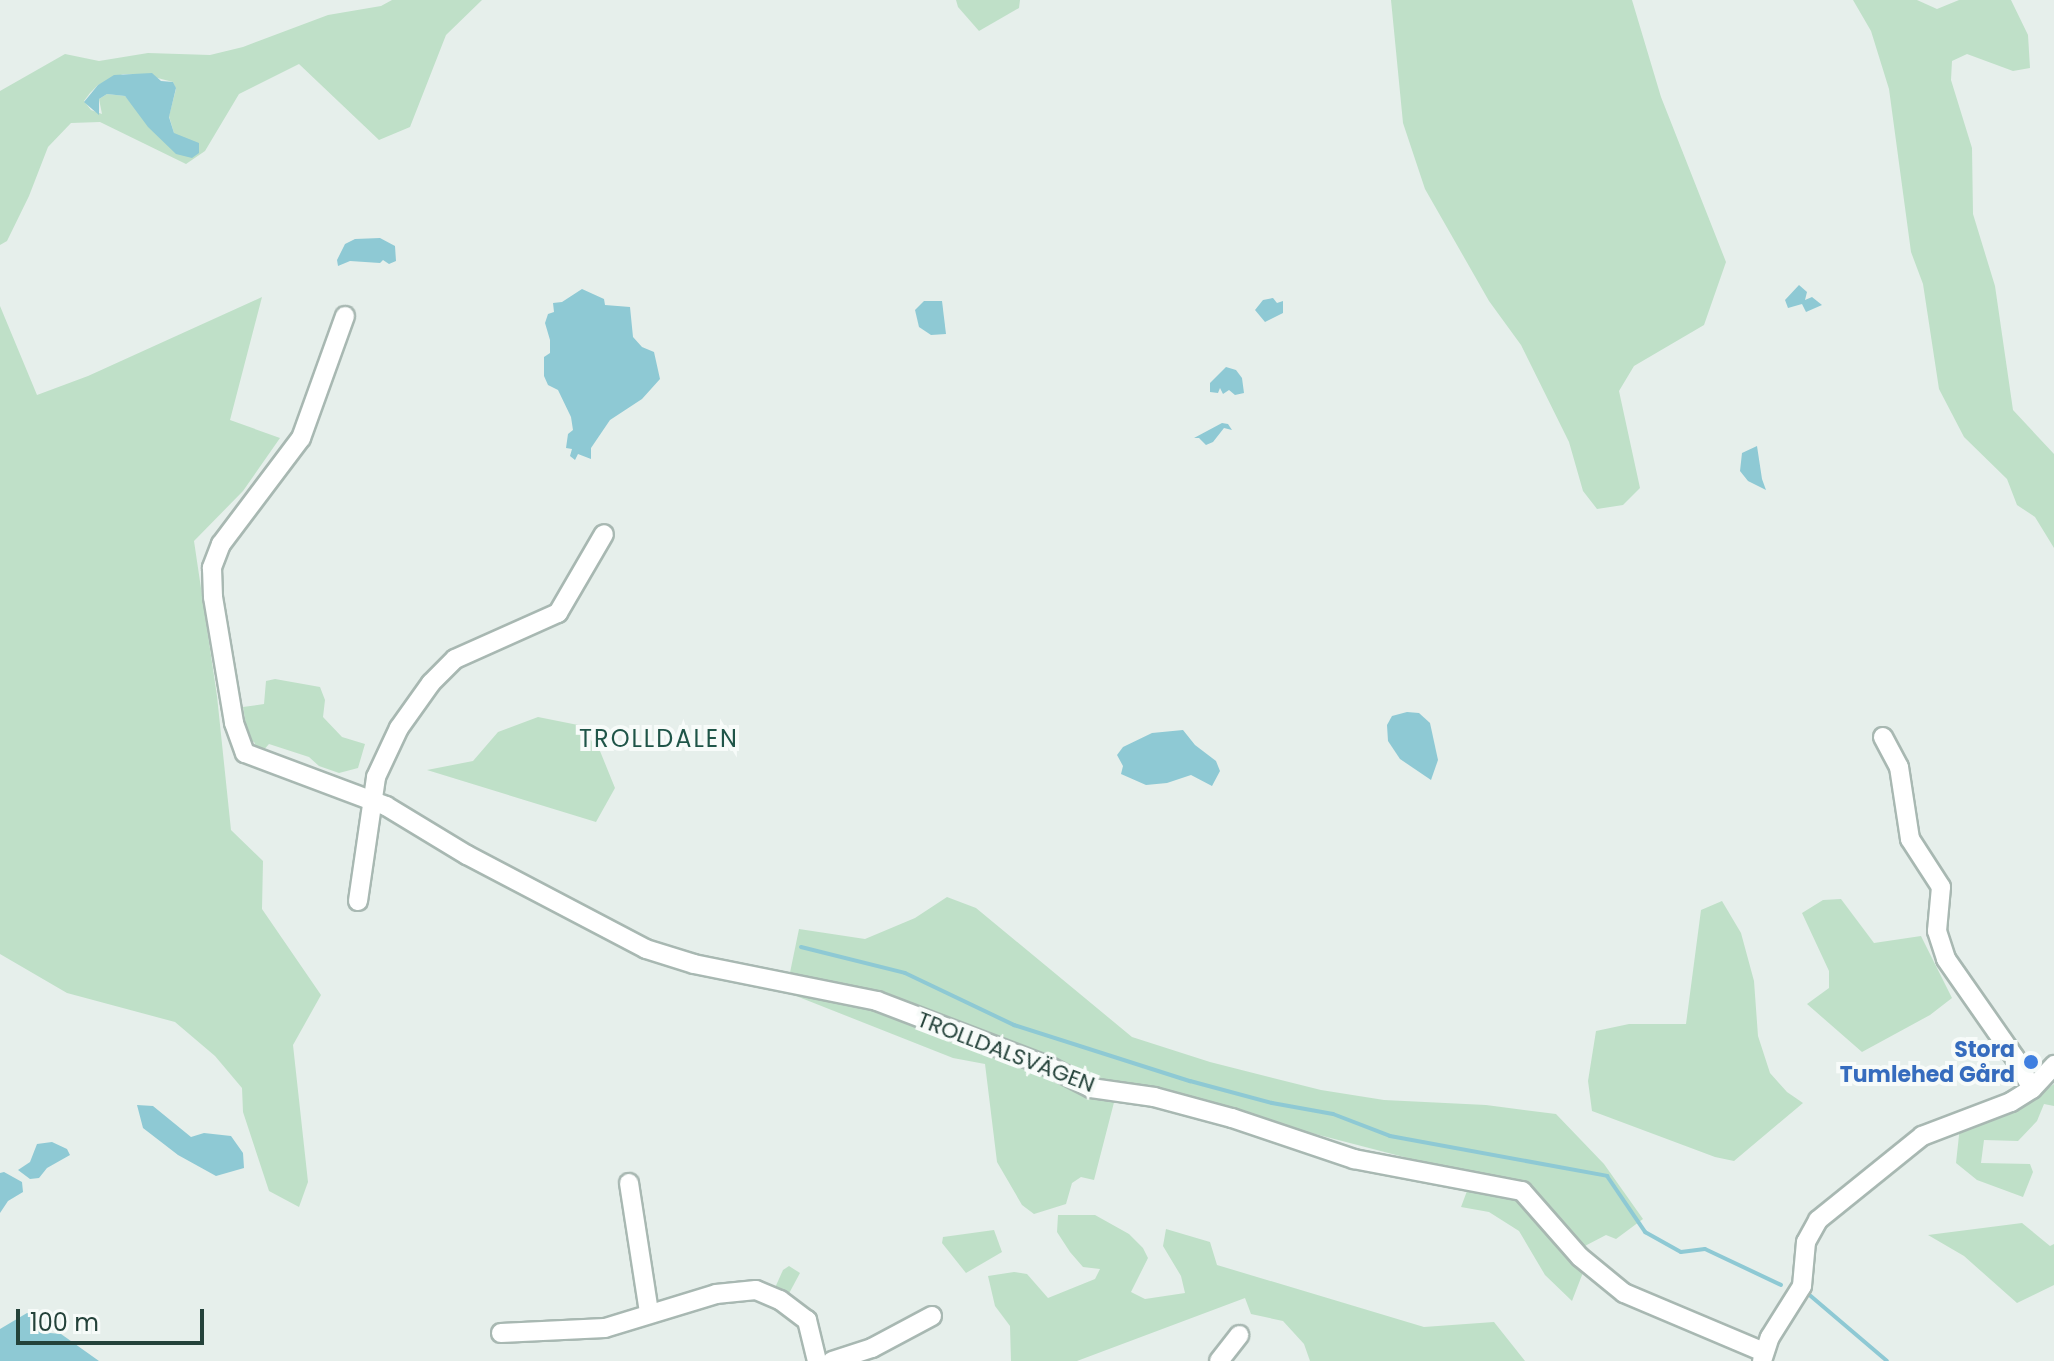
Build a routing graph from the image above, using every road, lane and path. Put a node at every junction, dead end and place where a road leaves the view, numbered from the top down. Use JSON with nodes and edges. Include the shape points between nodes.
{"nodes":[{"id":1,"x":345,"y":316,"type":"dead end"},
{"id":2,"x":604,"y":534,"type":"dead end"},
{"id":3,"x":1883,"y":737,"type":"dead end"},
{"id":4,"x":370,"y":799,"type":"junction"},
{"id":5,"x":358,"y":901,"type":"dead end"},
{"id":6,"x":2054,"y":1065,"type":"edge"},
{"id":7,"x":2032,"y":1089,"type":"junction"},
{"id":8,"x":629,"y":1183,"type":"dead end"},
{"id":9,"x":649,"y":1312,"type":"junction"},
{"id":10,"x":932,"y":1316,"type":"dead end"},
{"id":11,"x":501,"y":1333,"type":"dead end"},
{"id":12,"x":1239,"y":1335,"type":"dead end"},
{"id":13,"x":1763,"y":1356,"type":"edge"},
{"id":14,"x":817,"y":1361,"type":"edge"},
{"id":15,"x":832,"y":1361,"type":"edge"},
{"id":16,"x":1219,"y":1361,"type":"edge"}],
"edges":[{"from":1,"to":4,"type":"street","name":"TROLLDALSVÄGEN","via":[[301,438],[221,544],[212,568],[213,597],[234,723],[245,753]]},
{"from":2,"to":4,"type":"street","via":[[558,613],[467,652],[431,683],[399,728]]},
{"from":3,"to":7,"type":"street","via":[[1899,767],[1910,839],[1941,887],[1937,931],[1946,959]]},
{"from":4,"to":5,"type":"street"},
{"from":4,"to":13,"type":"street","name":"TROLLDALSVÄGEN","via":[[646,949],[694,964],[877,1001],[1050,1067],[1091,1088],[1216,1113],[1354,1159],[1522,1191],[1580,1257],[1624,1293]]},
{"from":6,"to":7,"type":"street"},
{"from":7,"to":13,"type":"street","via":[[1922,1136],[1818,1220],[1806,1242],[1802,1286]]},
{"from":8,"to":9,"type":"street"},
{"from":9,"to":11,"type":"street","via":[[605,1328]]},
{"from":9,"to":14,"type":"street","via":[[744,1289],[765,1292],[807,1320]]},
{"from":10,"to":15,"type":"street","via":[[872,1348]]},
{"from":12,"to":16,"type":"street"}]}
